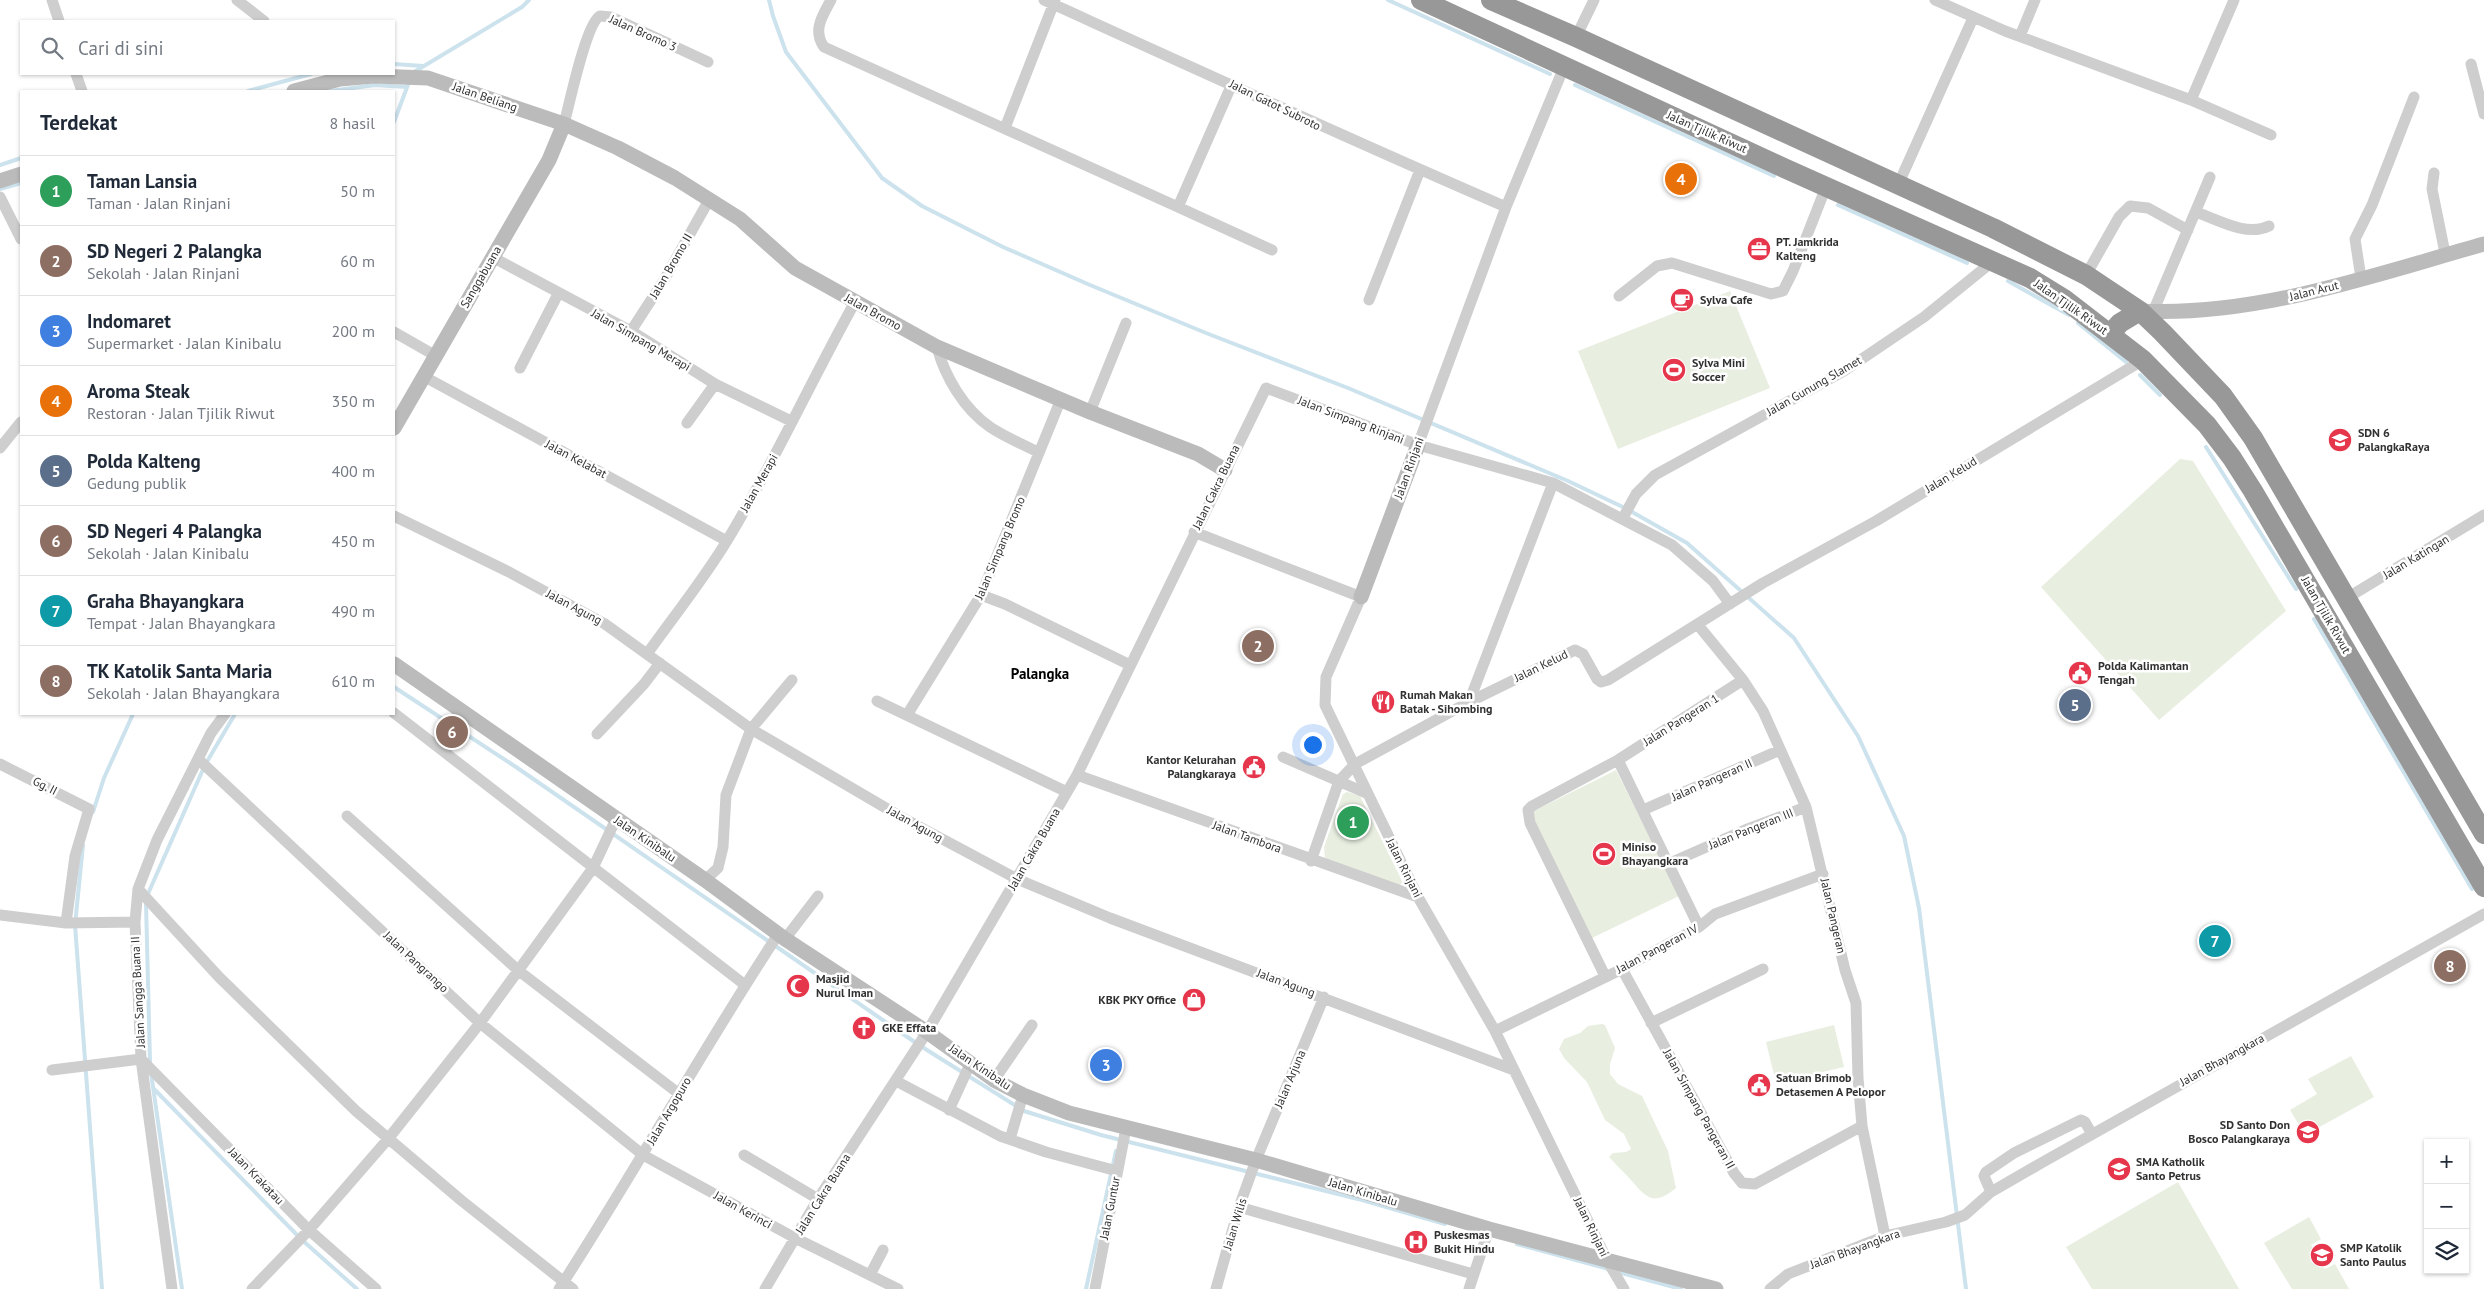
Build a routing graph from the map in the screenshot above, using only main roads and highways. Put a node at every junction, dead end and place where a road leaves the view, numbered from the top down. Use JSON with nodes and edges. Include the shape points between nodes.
{"nodes":[{"id":1,"x":1421,"y":0,"type":"edge"},
{"id":2,"x":1491,"y":0,"type":"edge"},
{"id":3,"x":1769,"y":125,"type":"junction"},
{"id":4,"x":1756,"y":154,"type":"junction"},
{"id":5,"x":2146,"y":312,"type":"junction"},
{"id":6,"x":2110,"y":334,"type":"junction"},
{"id":7,"x":2197,"y":367,"type":"junction"},
{"id":8,"x":2174,"y":390,"type":"junction"},
{"id":9,"x":2484,"y":834,"type":"edge"},
{"id":10,"x":2484,"y":885,"type":"edge"}],
"edges":[{"from":1,"to":4,"type":"highway","name":"Jalan Tjilik Riwut"},
{"from":2,"to":3,"type":"highway"},
{"from":3,"to":4,"type":"highway"},
{"from":3,"to":5,"type":"highway","via":[[1993,228],[2086,275]]},
{"from":4,"to":6,"type":"highway","name":"Jalan Tjilik Riwut","via":[[2030,278]]},
{"from":5,"to":6,"type":"highway","via":[[2120,323]]},
{"from":5,"to":7,"type":"highway"},
{"from":6,"to":8,"type":"highway","name":"Jalan Tjilik Riwut"},
{"from":7,"to":8,"type":"highway"},
{"from":7,"to":9,"type":"highway","via":[[2253,438]]},
{"from":8,"to":10,"type":"highway","name":"Jalan Tjilik Riwut","via":[[2207,425],[2253,491]]}]}
